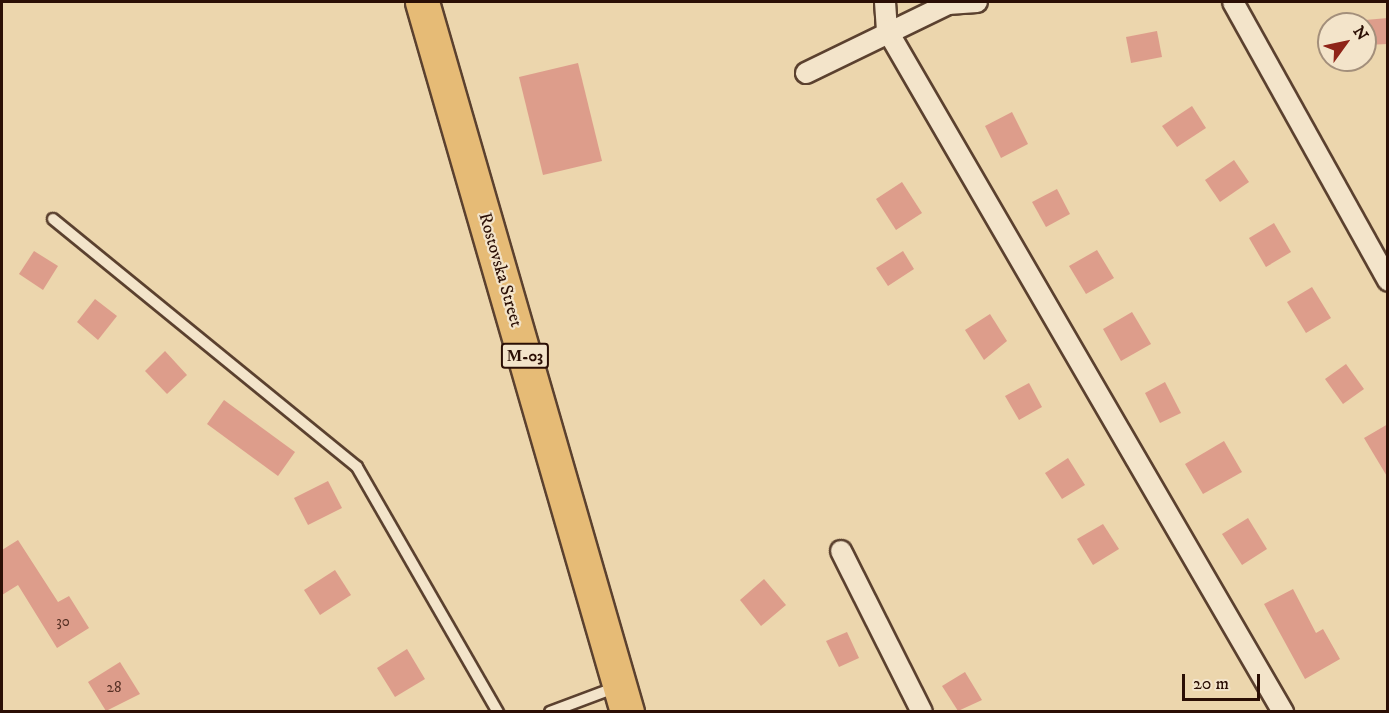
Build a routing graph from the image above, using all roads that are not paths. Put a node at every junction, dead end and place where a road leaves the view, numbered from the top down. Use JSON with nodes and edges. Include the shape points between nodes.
{"nodes":[{"id":1,"x":422,"y":2,"type":"edge"},
{"id":2,"x":885,"y":2,"type":"edge"},
{"id":3,"x":977,"y":2,"type":"edge"},
{"id":4,"x":1233,"y":2,"type":"edge"},
{"id":5,"x":887,"y":30,"type":"junction"},
{"id":6,"x":806,"y":73,"type":"dead end"},
{"id":7,"x":53,"y":219,"type":"dead end"},
{"id":8,"x":1388,"y":281,"type":"edge"},
{"id":9,"x":841,"y":551,"type":"dead end"},
{"id":10,"x":623,"y":699,"type":"edge"},
{"id":11,"x":498,"y":711,"type":"edge"},
{"id":12,"x":550,"y":711,"type":"edge"},
{"id":13,"x":922,"y":711,"type":"edge"},
{"id":14,"x":1283,"y":711,"type":"edge"}],
"edges":[{"from":1,"to":10,"type":"highway","name":"Rostovska Street","number":"М-03"},
{"from":2,"to":5,"type":"street"},
{"from":3,"to":5,"type":"street","via":[[948,4]]},
{"from":4,"to":8,"type":"street"},
{"from":5,"to":6,"type":"street"},
{"from":5,"to":14,"type":"street"},
{"from":7,"to":11,"type":"lane","via":[[357,466]]},
{"from":9,"to":13,"type":"street"},
{"from":10,"to":12,"type":"lane"}]}
